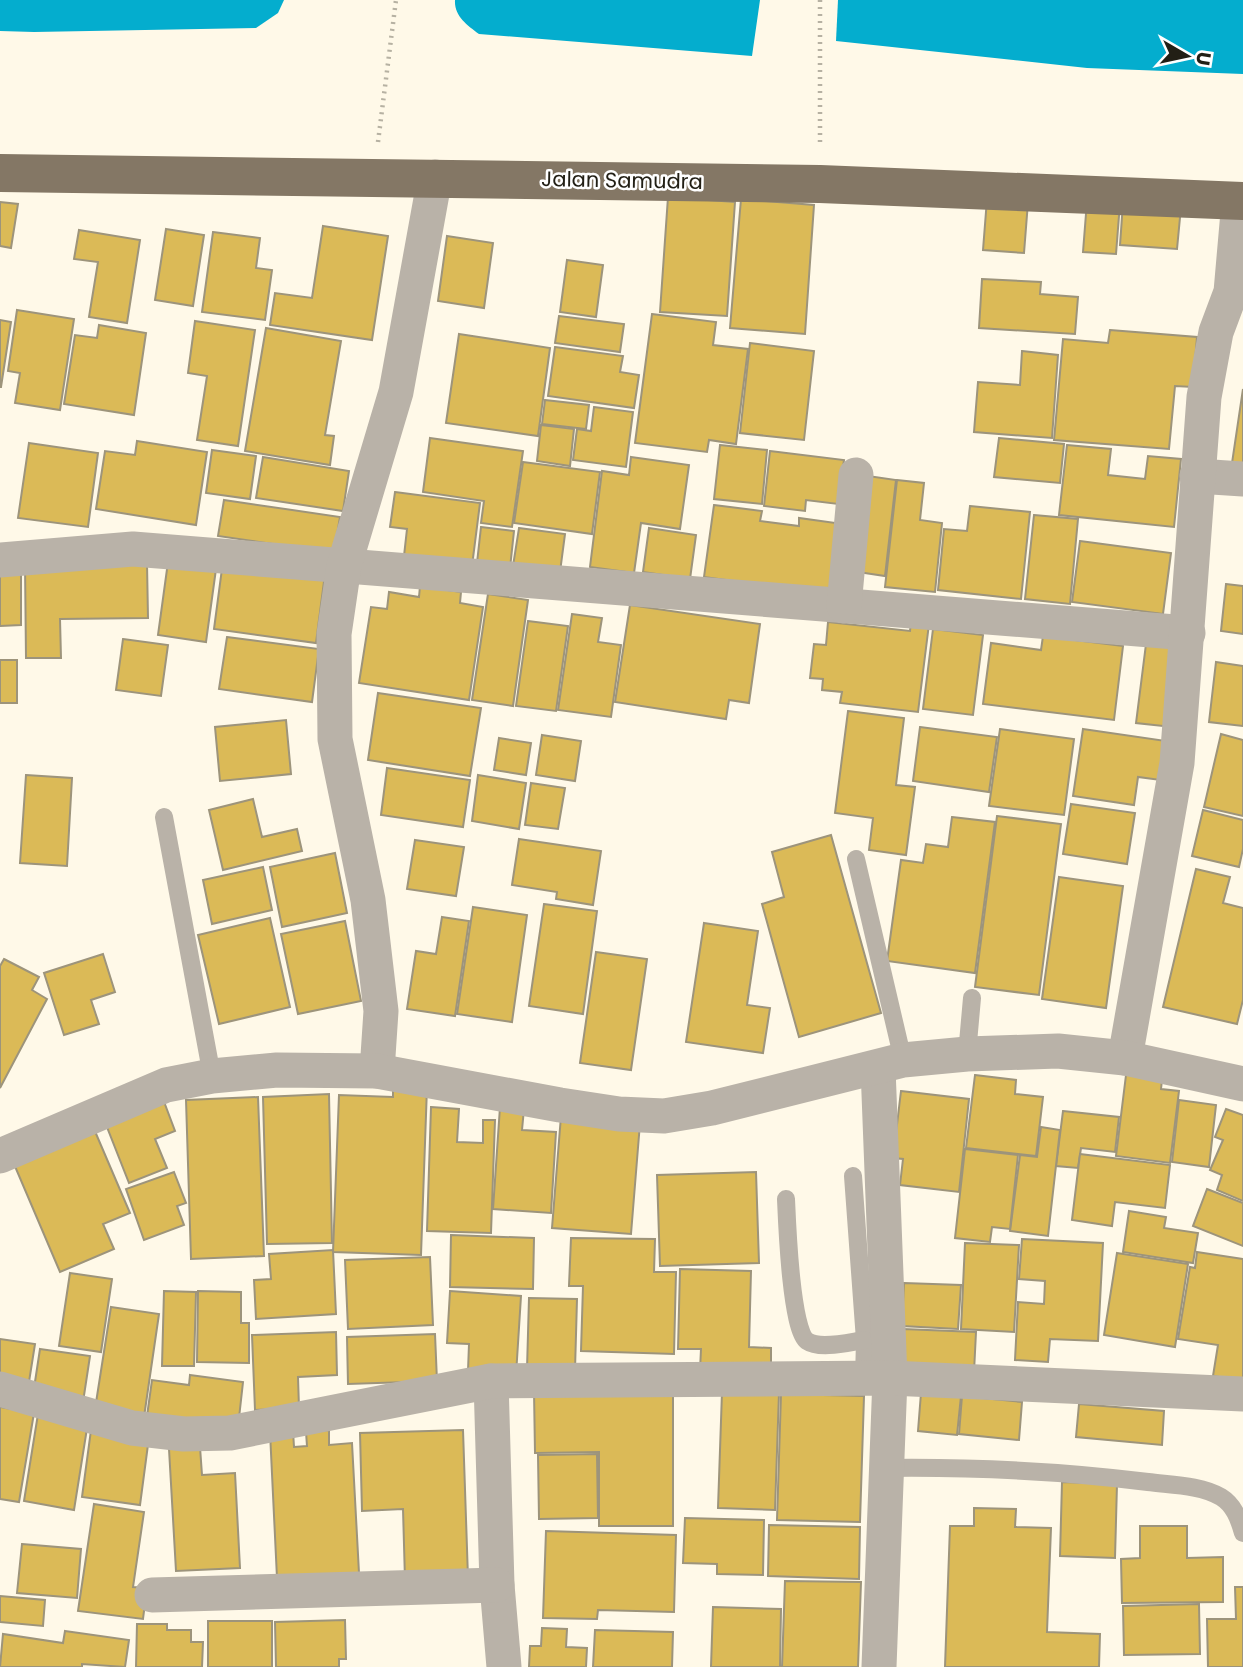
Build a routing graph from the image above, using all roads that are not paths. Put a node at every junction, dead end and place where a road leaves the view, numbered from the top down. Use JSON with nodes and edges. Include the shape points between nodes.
{"nodes":[{"id":1,"x":0,"y":173,"type":"edge"},
{"id":2,"x":435,"y":177,"type":"junction"},
{"id":3,"x":1241,"y":201,"type":"edge"},
{"id":4,"x":856,"y":475,"type":"dead end"},
{"id":5,"x":1197,"y":476,"type":"junction"},
{"id":6,"x":1243,"y":479,"type":"edge"},
{"id":7,"x":0,"y":560,"type":"edge"},
{"id":8,"x":344,"y":566,"type":"junction"},
{"id":9,"x":845,"y":606,"type":"junction"},
{"id":10,"x":1188,"y":633,"type":"junction"},
{"id":11,"x":164,"y":817,"type":"dead end"},
{"id":12,"x":856,"y":859,"type":"dead end"},
{"id":13,"x":972,"y":998,"type":"dead end"},
{"id":14,"x":967,"y":1054,"type":"junction"},
{"id":15,"x":1125,"y":1058,"type":"junction"},
{"id":16,"x":891,"y":1064,"type":"junction"},
{"id":17,"x":377,"y":1071,"type":"junction"},
{"id":18,"x":212,"y":1076,"type":"junction"},
{"id":19,"x":1243,"y":1084,"type":"edge"},
{"id":20,"x":0,"y":1156,"type":"edge"},
{"id":21,"x":853,"y":1176,"type":"dead end"},
{"id":22,"x":786,"y":1199,"type":"dead end"},
{"id":23,"x":865,"y":1340,"type":"junction"},
{"id":24,"x":877,"y":1378,"type":"junction"},
{"id":25,"x":491,"y":1381,"type":"junction"},
{"id":26,"x":0,"y":1389,"type":"edge"},
{"id":27,"x":1243,"y":1394,"type":"edge"},
{"id":28,"x":886,"y":1468,"type":"junction"},
{"id":29,"x":1243,"y":1532,"type":"edge"},
{"id":30,"x":497,"y":1585,"type":"junction"},
{"id":31,"x":152,"y":1595,"type":"dead end"},
{"id":32,"x":504,"y":1667,"type":"edge"},
{"id":33,"x":879,"y":1667,"type":"edge"}],
"edges":[{"from":1,"to":2,"type":"main road","name":"Jalan Samudra"},
{"from":2,"to":3,"type":"main road","name":"Jalan Samudra","via":[[820,184]]},
{"from":2,"to":8,"type":"street","via":[[396,392]]},
{"from":3,"to":5,"type":"street","via":[[1231,292],[1216,332],[1204,397]]},
{"from":4,"to":9,"type":"street"},
{"from":5,"to":6,"type":"street"},
{"from":5,"to":10,"type":"street"},
{"from":7,"to":8,"type":"street","via":[[133,549]]},
{"from":8,"to":9,"type":"street"},
{"from":8,"to":17,"type":"street","via":[[334,634],[335,739],[368,900],[381,1011]]},
{"from":9,"to":10,"type":"street"},
{"from":10,"to":15,"type":"street","via":[[1177,763]]},
{"from":11,"to":18,"type":"lane"},
{"from":12,"to":16,"type":"lane"},
{"from":13,"to":14,"type":"lane"},
{"from":14,"to":15,"type":"street","via":[[1058,1051]]},
{"from":14,"to":16,"type":"street"},
{"from":15,"to":19,"type":"street"},
{"from":16,"to":17,"type":"street","via":[[712,1108],[664,1115],[560,1105]]},
{"from":16,"to":24,"type":"street"},
{"from":17,"to":18,"type":"street","via":[[276,1070]]},
{"from":18,"to":20,"type":"street","via":[[166,1085]]},
{"from":21,"to":23,"type":"lane"},
{"from":22,"to":23,"type":"lane","via":[[796,1316],[802,1336],[821,1344]]},
{"from":23,"to":24,"type":"lane"},
{"from":24,"to":25,"type":"street"},
{"from":24,"to":27,"type":"street"},
{"from":24,"to":28,"type":"street"},
{"from":25,"to":26,"type":"street","via":[[207,1434],[132,1428]]},
{"from":25,"to":30,"type":"street"},
{"from":28,"to":29,"type":"lane","via":[[960,1467],[1102,1476],[1201,1490],[1228,1501]]},
{"from":28,"to":33,"type":"street"},
{"from":30,"to":31,"type":"street"},
{"from":30,"to":32,"type":"street"}]}
